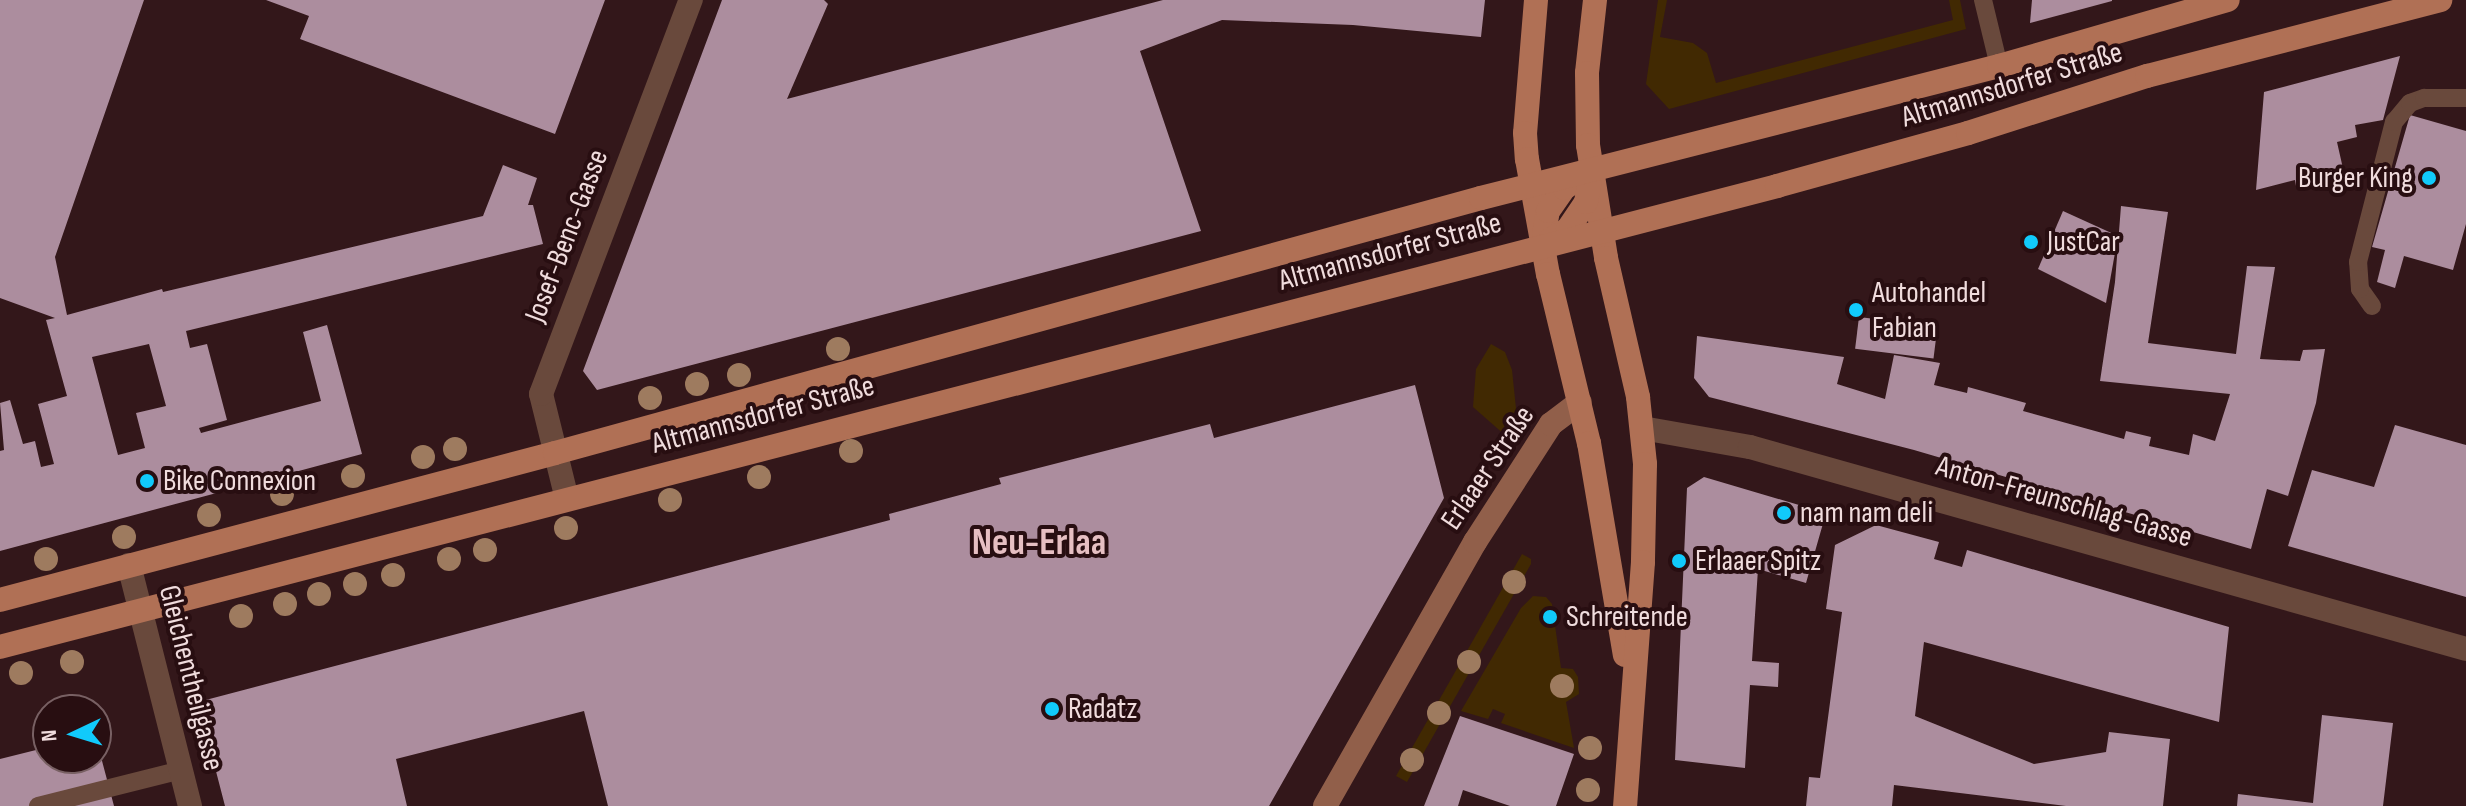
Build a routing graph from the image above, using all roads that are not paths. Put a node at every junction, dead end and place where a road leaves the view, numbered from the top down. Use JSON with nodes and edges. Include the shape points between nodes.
{"nodes":[{"id":1,"x":691,"y":0,"type":"edge"},
{"id":2,"x":1536,"y":0,"type":"edge"},
{"id":3,"x":1595,"y":0,"type":"edge"},
{"id":4,"x":1983,"y":0,"type":"edge"},
{"id":5,"x":2228,"y":0,"type":"edge"},
{"id":6,"x":2440,"y":0,"type":"edge"},
{"id":7,"x":1999,"y":66,"type":"junction"},
{"id":8,"x":2466,"y":98,"type":"edge"},
{"id":9,"x":1592,"y":171,"type":"junction"},
{"id":10,"x":1532,"y":185,"type":"junction"},
{"id":11,"x":1564,"y":188,"type":"junction"},
{"id":12,"x":1586,"y":202,"type":"junction"},
{"id":13,"x":1548,"y":211,"type":"junction"},
{"id":14,"x":1568,"y":229,"type":"junction"},
{"id":15,"x":1602,"y":230,"type":"junction"},
{"id":16,"x":1542,"y":245,"type":"junction"},
{"id":17,"x":2372,"y":306,"type":"dead end"},
{"id":18,"x":1580,"y":402,"type":"junction"},
{"id":19,"x":1642,"y":428,"type":"junction"},
{"id":20,"x":555,"y":453,"type":"junction"},
{"id":21,"x":567,"y":499,"type":"junction"},
{"id":22,"x":129,"y":565,"type":"junction"},
{"id":23,"x":0,"y":600,"type":"edge"},
{"id":24,"x":141,"y":610,"type":"junction"},
{"id":25,"x":0,"y":647,"type":"edge"},
{"id":26,"x":2466,"y":649,"type":"edge"},
{"id":27,"x":1630,"y":718,"type":"junction"},
{"id":28,"x":181,"y":770,"type":"junction"},
{"id":29,"x":38,"y":806,"type":"edge"},
{"id":30,"x":190,"y":806,"type":"edge"},
{"id":31,"x":1325,"y":806,"type":"edge"},
{"id":32,"x":1625,"y":806,"type":"edge"}],
"edges":[{"from":1,"to":20,"type":"street","name":"Josef-Benc-Gasse","via":[[541,394]]},
{"from":2,"to":10,"type":"main road","name":"Erlaaer Straße","via":[[1525,133]]},
{"from":3,"to":9,"type":"main road","via":[[1586,119]]},
{"from":4,"to":7,"type":"lane"},
{"from":5,"to":7,"type":"main road","name":"Altmannsdorfer Straße"},
{"from":6,"to":15,"type":"main road","name":"Altmannsdorfer Straße","via":[[2160,72],[1895,155]]},
{"from":7,"to":9,"type":"main road","name":"Altmannsdorfer Straße"},
{"from":8,"to":17,"type":"lane","via":[[2424,98],[2410,103],[2394,122],[2358,262],[2360,289]]},
{"from":9,"to":10,"type":"main road","name":"Altmannsdorfer Straße"},
{"from":9,"to":11,"type":"main road","name":"Altmannsdorfer Straße"},
{"from":9,"to":12,"type":"main road","name":"Altmannsdorfer Straße"},
{"from":9,"to":15,"type":"main road"},
{"from":10,"to":11,"type":"main road","name":"Altmannsdorfer Straße"},
{"from":10,"to":13,"type":"main road","name":"Altmannsdorfer Straße"},
{"from":10,"to":16,"type":"main road","name":"Erlaaer Straße"},
{"from":10,"to":20,"type":"main road","name":"Altmannsdorfer Straße"},
{"from":11,"to":12,"type":"main road","name":"Altmannsdorfer Straße"},
{"from":11,"to":13,"type":"main road","name":"Altmannsdorfer Straße"},
{"from":12,"to":14,"type":"main road","name":"Altmannsdorfer Straße"},
{"from":12,"to":15,"type":"main road","name":"Altmannsdorfer Straße"},
{"from":13,"to":14,"type":"main road","name":"Altmannsdorfer Straße"},
{"from":13,"to":16,"type":"main road","name":"Altmannsdorfer Straße"},
{"from":14,"to":15,"type":"main road","name":"Altmannsdorfer Straße"},
{"from":14,"to":16,"type":"main road","name":"Altmannsdorfer Straße"},
{"from":15,"to":16,"type":"main road","name":"Altmannsdorfer Straße"},
{"from":15,"to":19,"type":"main road"},
{"from":16,"to":18,"type":"main road","name":"Erlaaer Straße"},
{"from":16,"to":21,"type":"main road","name":"Altmannsdorfer Straße"},
{"from":18,"to":27,"type":"main road","via":[[1622,633]]},
{"from":18,"to":31,"type":"street","name":"Erlaaer Straße","via":[[1551,424],[1475,542]]},
{"from":19,"to":26,"type":"street","name":"Anton-Freunschlag-Gasse","via":[[1750,447]]},
{"from":19,"to":27,"type":"main road","via":[[1644,548]]},
{"from":20,"to":21,"type":"street","name":"Josef-Benc-Gasse"},
{"from":20,"to":22,"type":"main road","name":"Altmannsdorfer Straße"},
{"from":21,"to":24,"type":"main road","name":"Altmannsdorfer Straße"},
{"from":22,"to":23,"type":"main road","name":"Altmannsdorfer Straße"},
{"from":22,"to":24,"type":"street","name":"Gleichentheilgasse"},
{"from":24,"to":25,"type":"main road","name":"Altmannsdorfer Straße"},
{"from":24,"to":28,"type":"street","name":"Gleichentheilgasse"},
{"from":27,"to":32,"type":"main road"},
{"from":28,"to":29,"type":"lane"},
{"from":28,"to":30,"type":"street","name":"Gleichentheilgasse"}]}
